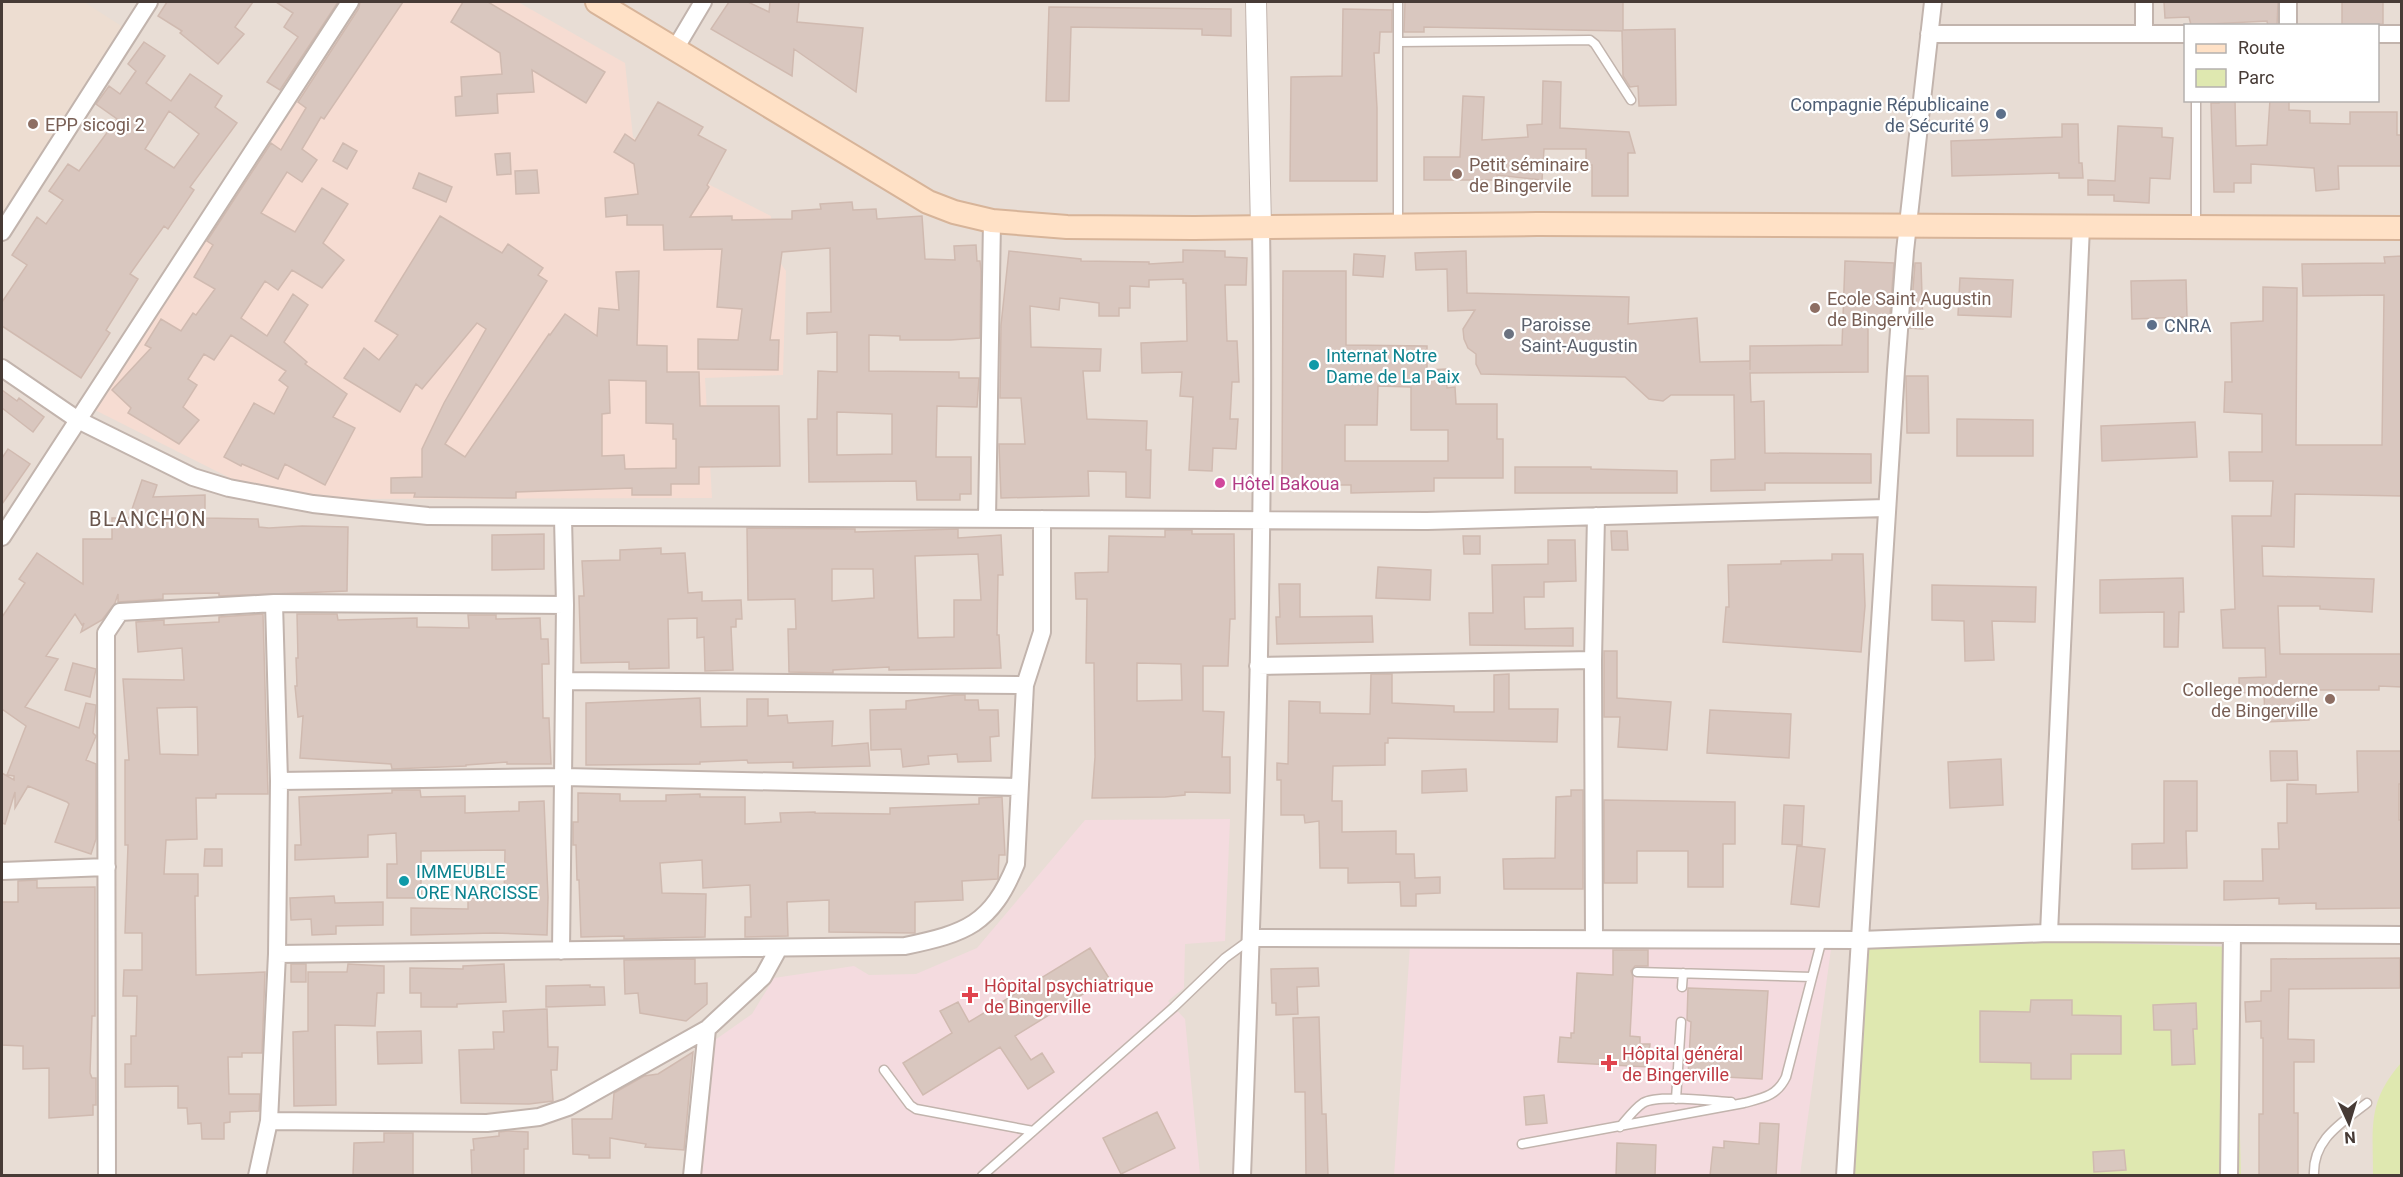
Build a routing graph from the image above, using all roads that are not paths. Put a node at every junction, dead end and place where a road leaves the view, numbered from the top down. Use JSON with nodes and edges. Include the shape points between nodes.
{"nodes":[{"id":1,"x":149,"y":2,"type":"edge"},
{"id":2,"x":350,"y":2,"type":"edge"},
{"id":3,"x":597,"y":2,"type":"edge"},
{"id":4,"x":703,"y":2,"type":"edge"},
{"id":5,"x":1256,"y":2,"type":"edge"},
{"id":6,"x":1398,"y":2,"type":"edge"},
{"id":7,"x":1933,"y":2,"type":"edge"},
{"id":8,"x":2144,"y":2,"type":"edge"},
{"id":9,"x":2288,"y":2,"type":"edge"},
{"id":10,"x":2288,"y":24,"type":"edge"},
{"id":11,"x":1929,"y":34,"type":"junction"},
{"id":12,"x":2144,"y":34,"type":"junction"},
{"id":13,"x":2184,"y":34,"type":"edge"},
{"id":14,"x":2379,"y":34,"type":"edge"},
{"id":15,"x":2402,"y":34,"type":"edge"},
{"id":16,"x":1398,"y":42,"type":"junction"},
{"id":17,"x":675,"y":49,"type":"junction"},
{"id":18,"x":1631,"y":100,"type":"dead end"},
{"id":19,"x":2196,"y":102,"type":"edge"},
{"id":20,"x":992,"y":221,"type":"junction"},
{"id":21,"x":1398,"y":226,"type":"junction"},
{"id":22,"x":1908,"y":227,"type":"junction"},
{"id":23,"x":2081,"y":227,"type":"junction"},
{"id":24,"x":2196,"y":227,"type":"junction"},
{"id":25,"x":1261,"y":228,"type":"junction"},
{"id":26,"x":2402,"y":228,"type":"edge"},
{"id":27,"x":2,"y":232,"type":"edge"},
{"id":28,"x":2,"y":368,"type":"edge"},
{"id":29,"x":78,"y":420,"type":"junction"},
{"id":30,"x":1886,"y":508,"type":"junction"},
{"id":31,"x":1596,"y":516,"type":"junction"},
{"id":32,"x":563,"y":518,"type":"junction"},
{"id":33,"x":987,"y":518,"type":"junction"},
{"id":34,"x":1042,"y":519,"type":"junction"},
{"id":35,"x":1261,"y":520,"type":"junction"},
{"id":36,"x":2,"y":537,"type":"edge"},
{"id":37,"x":274,"y":603,"type":"junction"},
{"id":38,"x":565,"y":605,"type":"junction"},
{"id":39,"x":1593,"y":660,"type":"junction"},
{"id":40,"x":1258,"y":666,"type":"junction"},
{"id":41,"x":564,"y":681,"type":"junction"},
{"id":42,"x":1025,"y":685,"type":"junction"},
{"id":43,"x":564,"y":777,"type":"junction"},
{"id":44,"x":279,"y":781,"type":"junction"},
{"id":45,"x":1019,"y":787,"type":"junction"},
{"id":46,"x":107,"y":867,"type":"junction"},
{"id":47,"x":2,"y":871,"type":"edge"},
{"id":48,"x":2049,"y":933,"type":"junction"},
{"id":49,"x":2232,"y":935,"type":"junction"},
{"id":50,"x":2402,"y":935,"type":"edge"},
{"id":51,"x":1251,"y":938,"type":"junction"},
{"id":52,"x":1594,"y":939,"type":"junction"},
{"id":53,"x":1822,"y":939,"type":"junction"},
{"id":54,"x":1860,"y":940,"type":"junction"},
{"id":55,"x":779,"y":948,"type":"junction"},
{"id":56,"x":561,"y":951,"type":"junction"},
{"id":57,"x":277,"y":954,"type":"junction"},
{"id":58,"x":1637,"y":972,"type":"dead end"},
{"id":59,"x":1683,"y":973,"type":"junction"},
{"id":60,"x":1812,"y":977,"type":"junction"},
{"id":61,"x":1682,"y":987,"type":"dead end"},
{"id":62,"x":1680,"y":1022,"type":"dead end"},
{"id":63,"x":706,"y":1029,"type":"junction"},
{"id":64,"x":884,"y":1070,"type":"dead end"},
{"id":65,"x":1676,"y":1099,"type":"junction"},
{"id":66,"x":2367,"y":1102,"type":"dead end"},
{"id":67,"x":1744,"y":1103,"type":"junction"},
{"id":68,"x":269,"y":1121,"type":"junction"},
{"id":69,"x":1620,"y":1127,"type":"junction"},
{"id":70,"x":1033,"y":1131,"type":"junction"},
{"id":71,"x":1522,"y":1144,"type":"dead end"},
{"id":72,"x":107,"y":1176,"type":"edge"},
{"id":73,"x":257,"y":1176,"type":"edge"},
{"id":74,"x":692,"y":1176,"type":"edge"},
{"id":75,"x":982,"y":1176,"type":"edge"},
{"id":76,"x":1242,"y":1176,"type":"edge"},
{"id":77,"x":1845,"y":1176,"type":"edge"},
{"id":78,"x":2229,"y":1176,"type":"edge"},
{"id":79,"x":2314,"y":1176,"type":"edge"}],
"edges":[{"from":1,"to":27,"type":"street"},
{"from":2,"to":29,"type":"street"},
{"from":3,"to":17,"type":"main road"},
{"from":4,"to":17,"type":"street"},
{"from":5,"to":25,"type":"street"},
{"from":6,"to":16,"type":"lane"},
{"from":7,"to":11,"type":"street"},
{"from":8,"to":12,"type":"street"},
{"from":9,"to":10,"type":"street"},
{"from":11,"to":12,"type":"street"},
{"from":11,"to":22,"type":"street"},
{"from":12,"to":13,"type":"street"},
{"from":14,"to":15,"type":"street"},
{"from":16,"to":18,"type":"lane","via":[[1590,40]]},
{"from":16,"to":21,"type":"lane"},
{"from":17,"to":20,"type":"main road","via":[[928,202]]},
{"from":19,"to":24,"type":"lane"},
{"from":20,"to":25,"type":"main road","via":[[1067,227]]},
{"from":20,"to":33,"type":"street"},
{"from":21,"to":22,"type":"main road"},
{"from":21,"to":25,"type":"main road"},
{"from":22,"to":23,"type":"main road"},
{"from":22,"to":30,"type":"street"},
{"from":23,"to":24,"type":"main road"},
{"from":23,"to":48,"type":"street"},
{"from":24,"to":26,"type":"main road"},
{"from":25,"to":35,"type":"street"},
{"from":28,"to":29,"type":"street"},
{"from":29,"to":32,"type":"street","via":[[193,477],[271,497],[371,512]]},
{"from":29,"to":36,"type":"street"},
{"from":30,"to":31,"type":"street"},
{"from":30,"to":54,"type":"street"},
{"from":31,"to":35,"type":"street"},
{"from":31,"to":39,"type":"street"},
{"from":32,"to":33,"type":"street"},
{"from":32,"to":38,"type":"street"},
{"from":33,"to":34,"type":"street"},
{"from":34,"to":35,"type":"street"},
{"from":34,"to":42,"type":"street","via":[[1042,632]]},
{"from":35,"to":40,"type":"street"},
{"from":37,"to":38,"type":"street"},
{"from":37,"to":44,"type":"street"},
{"from":37,"to":46,"type":"street","via":[[120,612],[106,633]]},
{"from":38,"to":41,"type":"street"},
{"from":39,"to":40,"type":"street"},
{"from":39,"to":52,"type":"street"},
{"from":40,"to":51,"type":"street"},
{"from":41,"to":42,"type":"street"},
{"from":41,"to":43,"type":"street"},
{"from":42,"to":45,"type":"street"},
{"from":43,"to":44,"type":"street"},
{"from":43,"to":45,"type":"street"},
{"from":43,"to":56,"type":"street"},
{"from":44,"to":57,"type":"street"},
{"from":45,"to":55,"type":"street","via":[[1016,864],[996,904],[976,924],[949,937],[905,946]]},
{"from":46,"to":47,"type":"street"},
{"from":46,"to":72,"type":"street"},
{"from":48,"to":49,"type":"street"},
{"from":48,"to":54,"type":"street"},
{"from":49,"to":50,"type":"street"},
{"from":49,"to":78,"type":"street"},
{"from":51,"to":52,"type":"street"},
{"from":51,"to":70,"type":"lane"},
{"from":51,"to":76,"type":"street"},
{"from":52,"to":53,"type":"street"},
{"from":53,"to":54,"type":"street"},
{"from":53,"to":60,"type":"lane"},
{"from":54,"to":77,"type":"street"},
{"from":55,"to":56,"type":"street"},
{"from":55,"to":63,"type":"street","via":[[764,977]]},
{"from":56,"to":57,"type":"street"},
{"from":57,"to":68,"type":"street"},
{"from":58,"to":59,"type":"lane"},
{"from":59,"to":60,"type":"lane"},
{"from":59,"to":61,"type":"lane"},
{"from":60,"to":67,"type":"lane","via":[[1782,1085],[1767,1097]]},
{"from":62,"to":65,"type":"lane"},
{"from":63,"to":68,"type":"street","via":[[568,1107],[539,1117],[488,1123]]},
{"from":63,"to":74,"type":"street"},
{"from":64,"to":70,"type":"lane","via":[[916,1109]]},
{"from":65,"to":67,"type":"lane"},
{"from":65,"to":69,"type":"lane","via":[[1646,1101]]},
{"from":66,"to":79,"type":"lane","via":[[2318,1148]]},
{"from":67,"to":69,"type":"lane"},
{"from":68,"to":73,"type":"street"},
{"from":69,"to":71,"type":"lane"},
{"from":70,"to":75,"type":"lane"}]}
